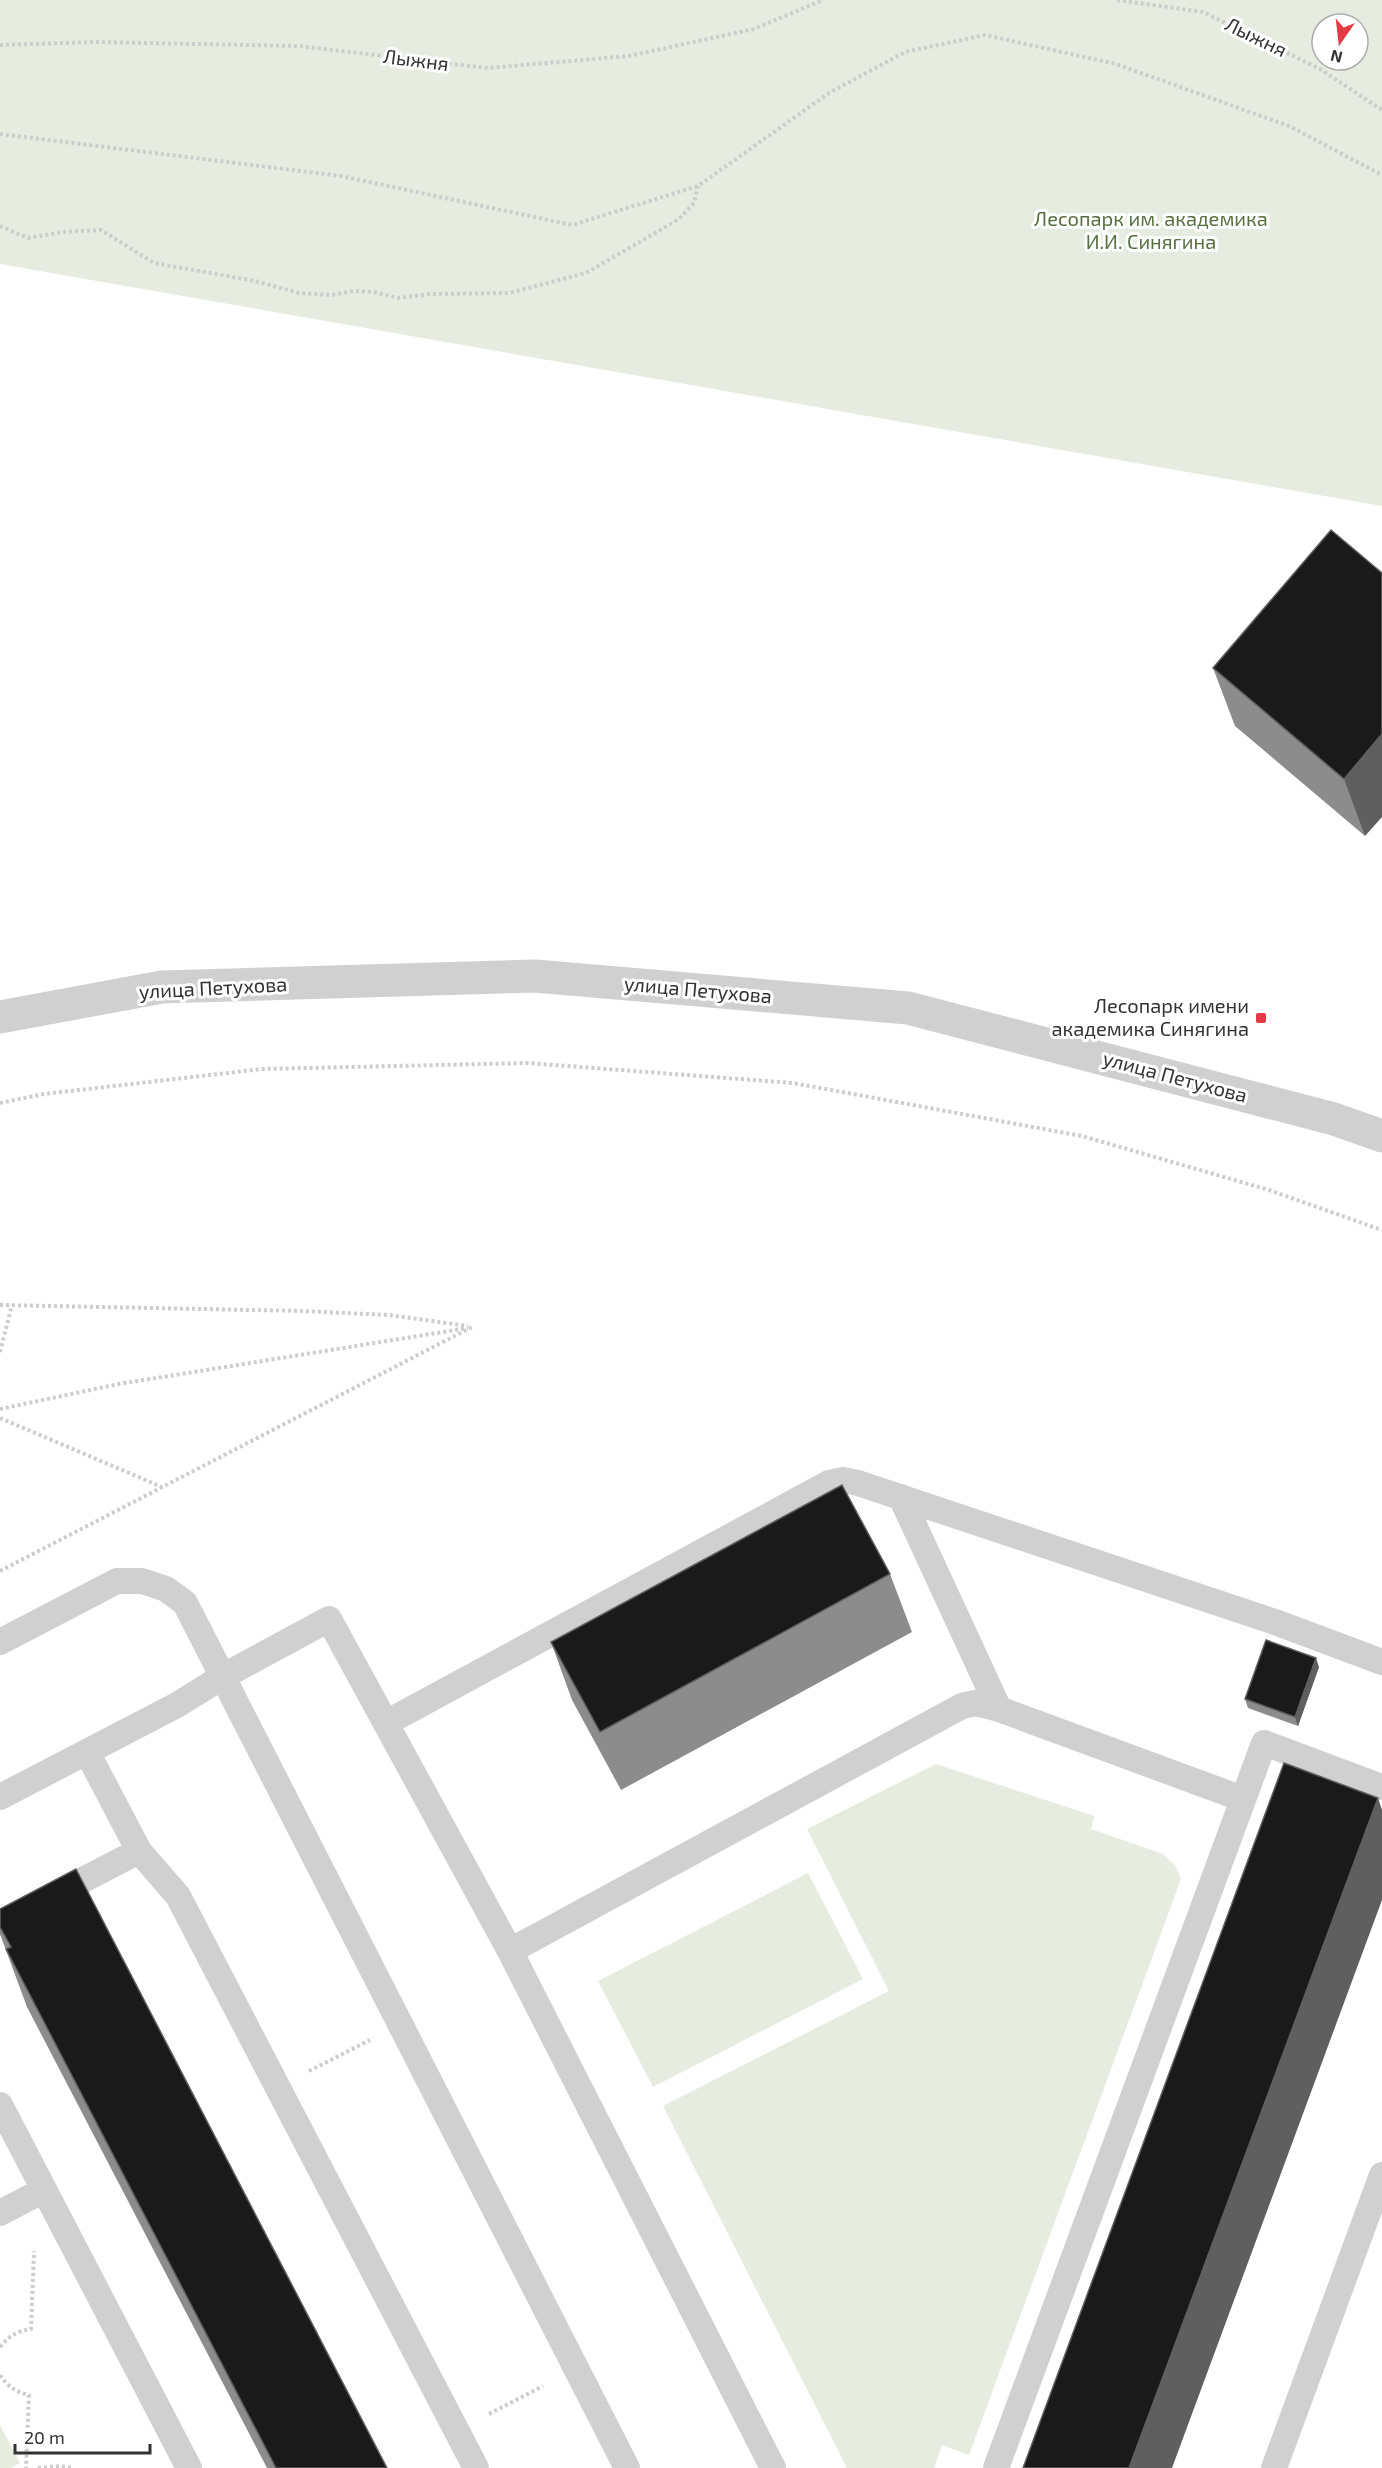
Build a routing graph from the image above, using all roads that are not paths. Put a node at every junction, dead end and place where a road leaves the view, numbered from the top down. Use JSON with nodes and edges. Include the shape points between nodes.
{"nodes":[{"id":1,"x":0,"y":1017,"type":"edge"},
{"id":2,"x":1382,"y":1136,"type":"edge"},
{"id":3,"x":901,"y":1497,"type":"junction"},
{"id":4,"x":0,"y":1642,"type":"edge"},
{"id":5,"x":1382,"y":1662,"type":"edge"},
{"id":6,"x":222,"y":1677,"type":"junction"},
{"id":7,"x":999,"y":1709,"type":"junction"},
{"id":8,"x":386,"y":1723,"type":"junction"},
{"id":9,"x":87,"y":1752,"type":"junction"},
{"id":10,"x":1382,"y":1787,"type":"edge"},
{"id":11,"x":0,"y":1797,"type":"edge"},
{"id":12,"x":1243,"y":1799,"type":"junction"},
{"id":13,"x":139,"y":1851,"type":"junction"},
{"id":14,"x":0,"y":1923,"type":"edge"},
{"id":15,"x":510,"y":1951,"type":"junction"},
{"id":16,"x":0,"y":2105,"type":"edge"},
{"id":17,"x":1382,"y":2175,"type":"edge"},
{"id":18,"x":40,"y":2192,"type":"junction"},
{"id":19,"x":0,"y":2213,"type":"edge"},
{"id":20,"x":189,"y":2468,"type":"edge"},
{"id":21,"x":476,"y":2468,"type":"edge"},
{"id":22,"x":627,"y":2468,"type":"edge"},
{"id":23,"x":773,"y":2468,"type":"edge"},
{"id":24,"x":996,"y":2468,"type":"edge"},
{"id":25,"x":1274,"y":2468,"type":"edge"}],
"edges":[{"from":1,"to":2,"type":"street","name":"улица Петухова","via":[[162,987],[535,976],[885,1006],[908,1008],[1322,1116]]},
{"from":3,"to":5,"type":"lane","via":[[1275,1622]]},
{"from":3,"to":7,"type":"lane"},
{"from":3,"to":8,"type":"lane","via":[[843,1480],[829,1483]]},
{"from":4,"to":6,"type":"lane","via":[[117,1581],[142,1581],[166,1589],[185,1603]]},
{"from":6,"to":8,"type":"lane","via":[[329,1619]]},
{"from":6,"to":9,"type":"lane"},
{"from":6,"to":22,"type":"lane"},
{"from":7,"to":12,"type":"lane"},
{"from":7,"to":15,"type":"lane","via":[[975,1703],[962,1706]]},
{"from":8,"to":15,"type":"lane"},
{"from":9,"to":11,"type":"lane"},
{"from":9,"to":13,"type":"lane"},
{"from":10,"to":12,"type":"lane","via":[[1264,1743]]},
{"from":12,"to":24,"type":"lane"},
{"from":13,"to":14,"type":"lane"},
{"from":13,"to":21,"type":"lane","via":[[178,1896]]},
{"from":15,"to":23,"type":"lane"},
{"from":16,"to":18,"type":"lane"},
{"from":17,"to":25,"type":"lane"},
{"from":18,"to":19,"type":"lane"},
{"from":18,"to":20,"type":"lane"}]}
